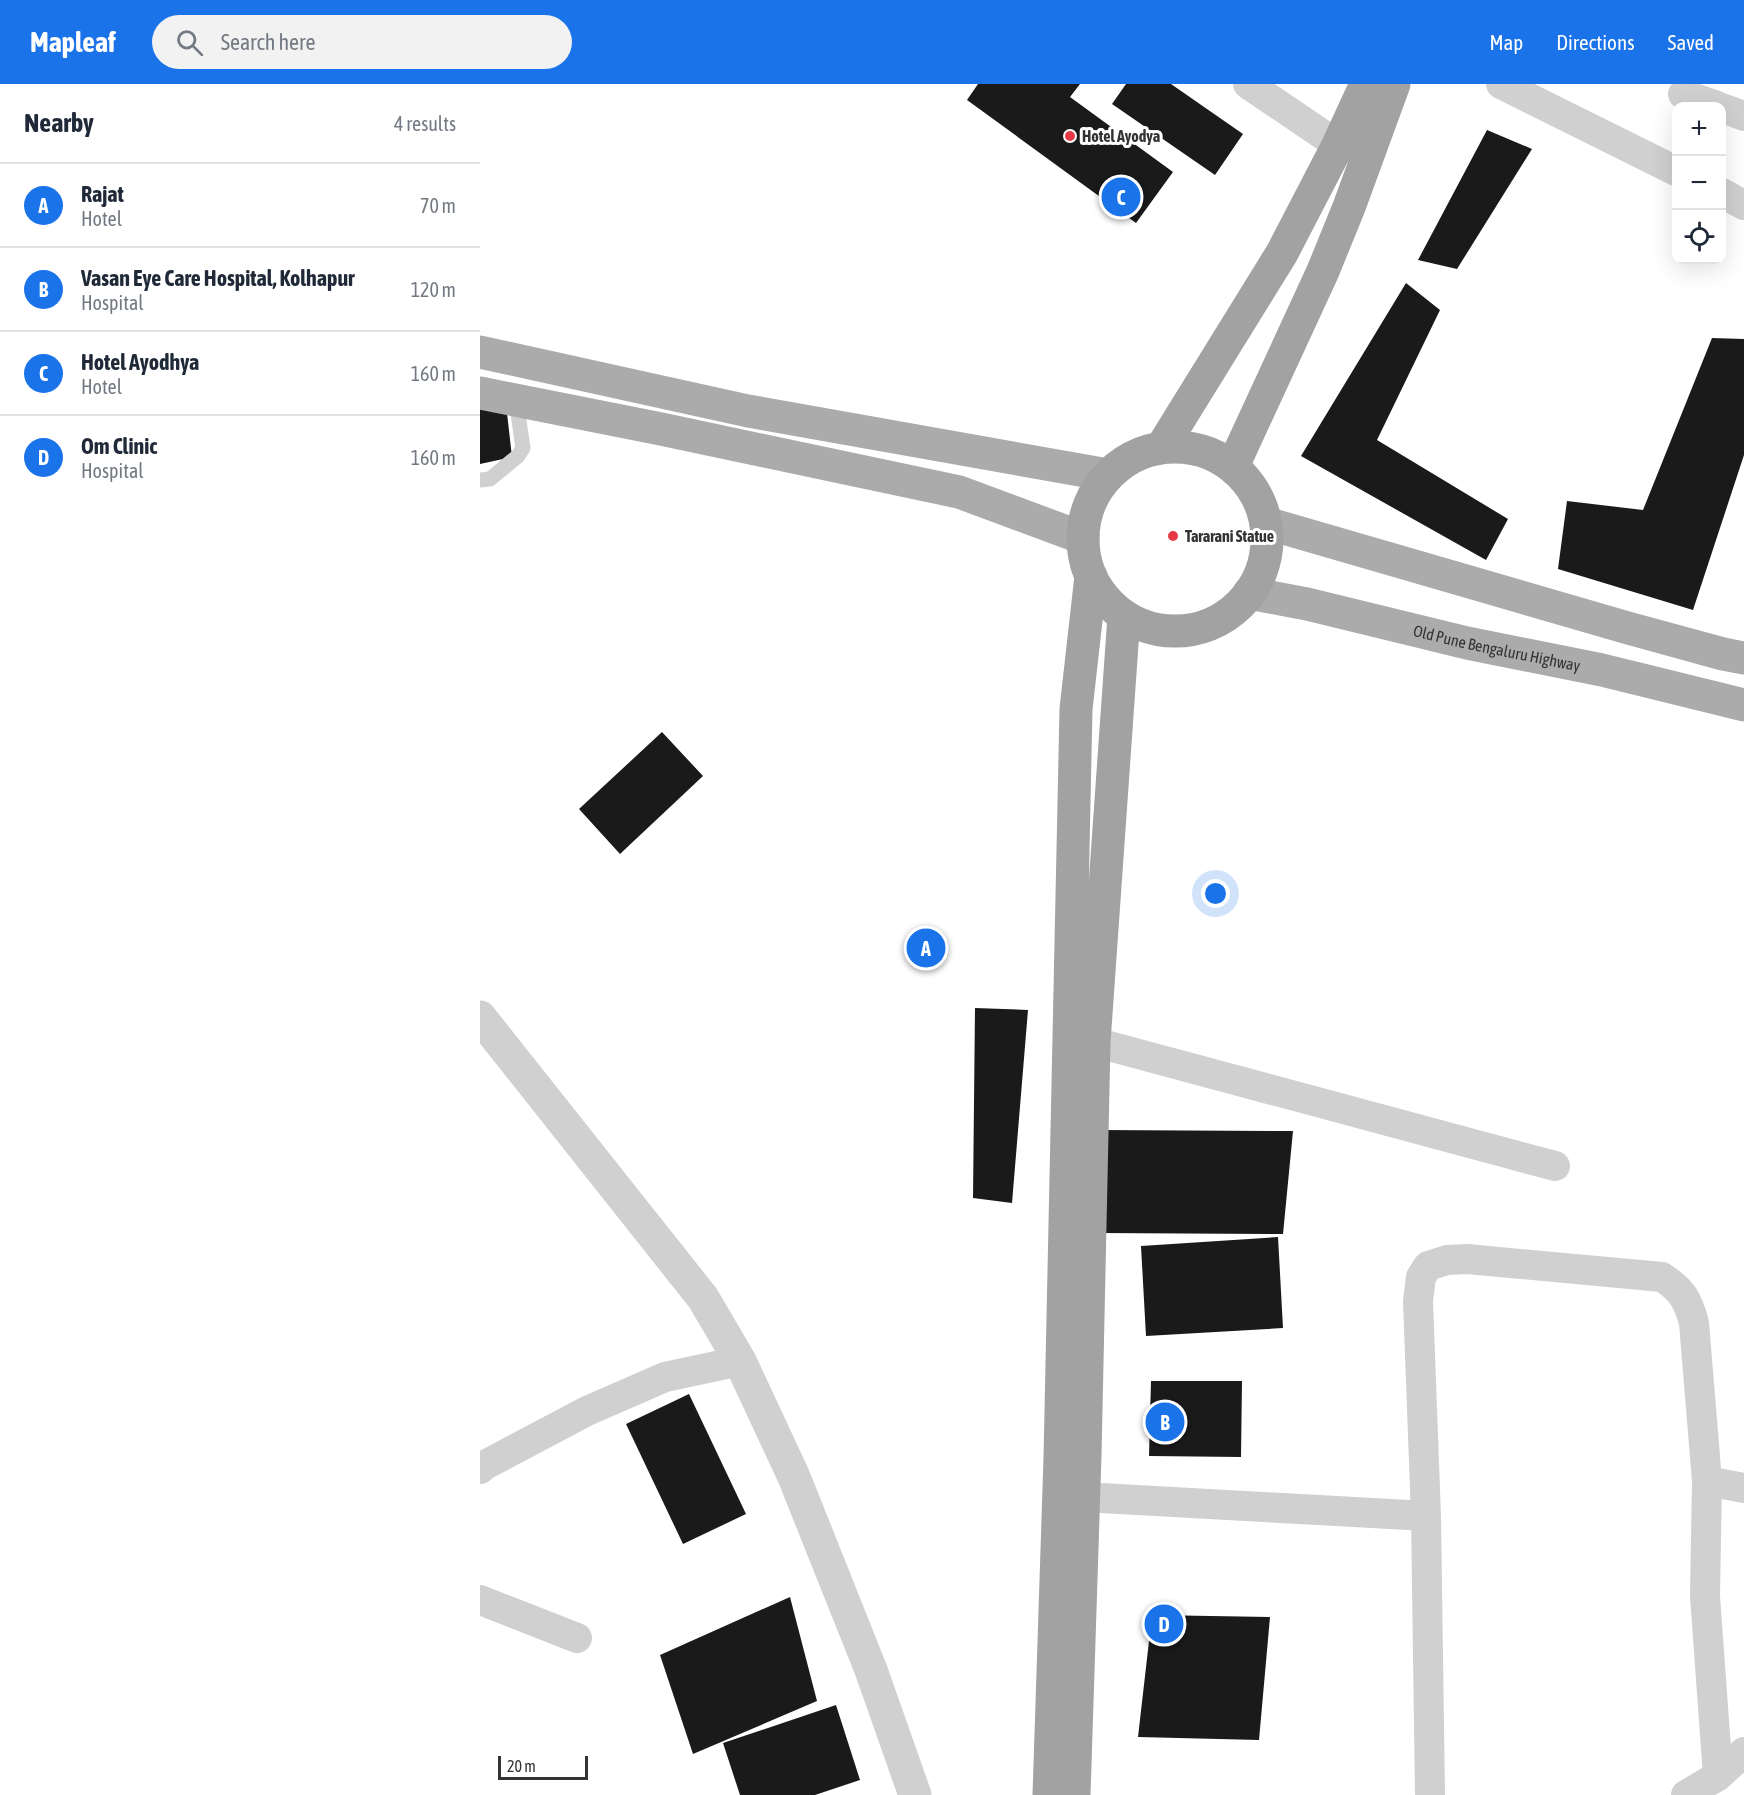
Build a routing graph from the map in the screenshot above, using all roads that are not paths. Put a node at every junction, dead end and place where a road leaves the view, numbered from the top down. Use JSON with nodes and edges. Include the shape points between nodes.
{"nodes":[{"id":1,"x":1248,"y":84,"type":"edge"},
{"id":2,"x":1366,"y":84,"type":"edge"},
{"id":3,"x":1394,"y":84,"type":"edge"},
{"id":4,"x":1501,"y":84,"type":"edge"},
{"id":5,"x":1683,"y":94,"type":"dead end"},
{"id":6,"x":1706,"y":102,"type":"edge"},
{"id":7,"x":1726,"y":110,"type":"edge"},
{"id":8,"x":1744,"y":117,"type":"edge"},
{"id":9,"x":1338,"y":145,"type":"junction"},
{"id":10,"x":1672,"y":169,"type":"edge"},
{"id":11,"x":1726,"y":195,"type":"edge"},
{"id":12,"x":1744,"y":205,"type":"edge"},
{"id":13,"x":480,"y":352,"type":"edge"},
{"id":14,"x":480,"y":393,"type":"edge"},
{"id":15,"x":516,"y":400,"type":"junction"},
{"id":16,"x":1162,"y":447,"type":"junction"},
{"id":17,"x":1233,"y":466,"type":"junction"},
{"id":18,"x":1108,"y":475,"type":"junction"},
{"id":19,"x":480,"y":480,"type":"edge"},
{"id":20,"x":1266,"y":523,"type":"junction"},
{"id":21,"x":1083,"y":538,"type":"junction"},
{"id":22,"x":1091,"y":576,"type":"junction"},
{"id":23,"x":1250,"y":593,"type":"junction"},
{"id":24,"x":1124,"y":616,"type":"junction"},
{"id":25,"x":1744,"y":657,"type":"edge"},
{"id":26,"x":1744,"y":705,"type":"edge"},
{"id":27,"x":480,"y":1017,"type":"edge"},
{"id":28,"x":1094,"y":1042,"type":"junction"},
{"id":29,"x":1555,"y":1166,"type":"dead end"},
{"id":30,"x":740,"y":1361,"type":"junction"},
{"id":31,"x":480,"y":1469,"type":"edge"},
{"id":32,"x":1707,"y":1480,"type":"junction"},
{"id":33,"x":1744,"y":1488,"type":"edge"},
{"id":34,"x":1083,"y":1497,"type":"junction"},
{"id":35,"x":1426,"y":1516,"type":"junction"},
{"id":36,"x":480,"y":1600,"type":"edge"},
{"id":37,"x":577,"y":1638,"type":"dead end"},
{"id":38,"x":1744,"y":1752,"type":"edge"},
{"id":39,"x":1718,"y":1776,"type":"junction"},
{"id":40,"x":915,"y":1795,"type":"edge"},
{"id":41,"x":1049,"y":1795,"type":"edge"},
{"id":42,"x":1074,"y":1795,"type":"edge"},
{"id":43,"x":1430,"y":1795,"type":"edge"},
{"id":44,"x":1686,"y":1795,"type":"edge"}],
"edges":[{"from":1,"to":9,"type":"street"},
{"from":2,"to":9,"type":"highway"},
{"from":3,"to":17,"type":"highway","via":[[1323,271]]},
{"from":4,"to":10,"type":"street"},
{"from":5,"to":6,"type":"street"},
{"from":7,"to":8,"type":"street"},
{"from":9,"to":16,"type":"highway","via":[[1282,253]]},
{"from":11,"to":12,"type":"street"},
{"from":13,"to":18,"type":"main road","via":[[748,411]]},
{"from":14,"to":15,"type":"main road"},
{"from":15,"to":19,"type":"lane","via":[[523,448],[490,479]]},
{"from":15,"to":21,"type":"main road","via":[[959,492]]},
{"from":16,"to":17,"type":"highway","via":[[1212,453]]},
{"from":16,"to":18,"type":"highway","via":[[1133,456]]},
{"from":17,"to":20,"type":"highway","via":[[1249,482]]},
{"from":18,"to":21,"type":"highway","via":[[1086,515]]},
{"from":20,"to":23,"type":"highway","via":[[1267,548]]},
{"from":20,"to":25,"type":"main road","via":[[1628,628]]},
{"from":21,"to":22,"type":"highway"},
{"from":22,"to":24,"type":"highway","via":[[1099,592]]},
{"from":22,"to":41,"type":"highway","via":[[1076,709]]},
{"from":23,"to":24,"type":"highway","via":[[1220,619],[1185,631],[1158,630]]},
{"from":23,"to":26,"type":"main road","name":"Old Pune Bengaluru Highway"},
{"from":24,"to":28,"type":"highway"},
{"from":27,"to":30,"type":"street","via":[[703,1298]]},
{"from":28,"to":29,"type":"street"},
{"from":28,"to":34,"type":"highway"},
{"from":30,"to":31,"type":"street","via":[[665,1377],[587,1411]]},
{"from":30,"to":40,"type":"street","via":[[794,1477],[871,1670]]},
{"from":32,"to":33,"type":"street"},
{"from":32,"to":35,"type":"street","via":[[1694,1323],[1689,1303],[1677,1287],[1662,1277],[1447,1260],[1428,1266],[1420,1277],[1418,1301]]},
{"from":32,"to":39,"type":"street","via":[[1705,1596]]},
{"from":34,"to":35,"type":"street"},
{"from":34,"to":42,"type":"highway"},
{"from":35,"to":43,"type":"street"},
{"from":36,"to":37,"type":"street"},
{"from":38,"to":39,"type":"street"},
{"from":39,"to":44,"type":"street"}]}
